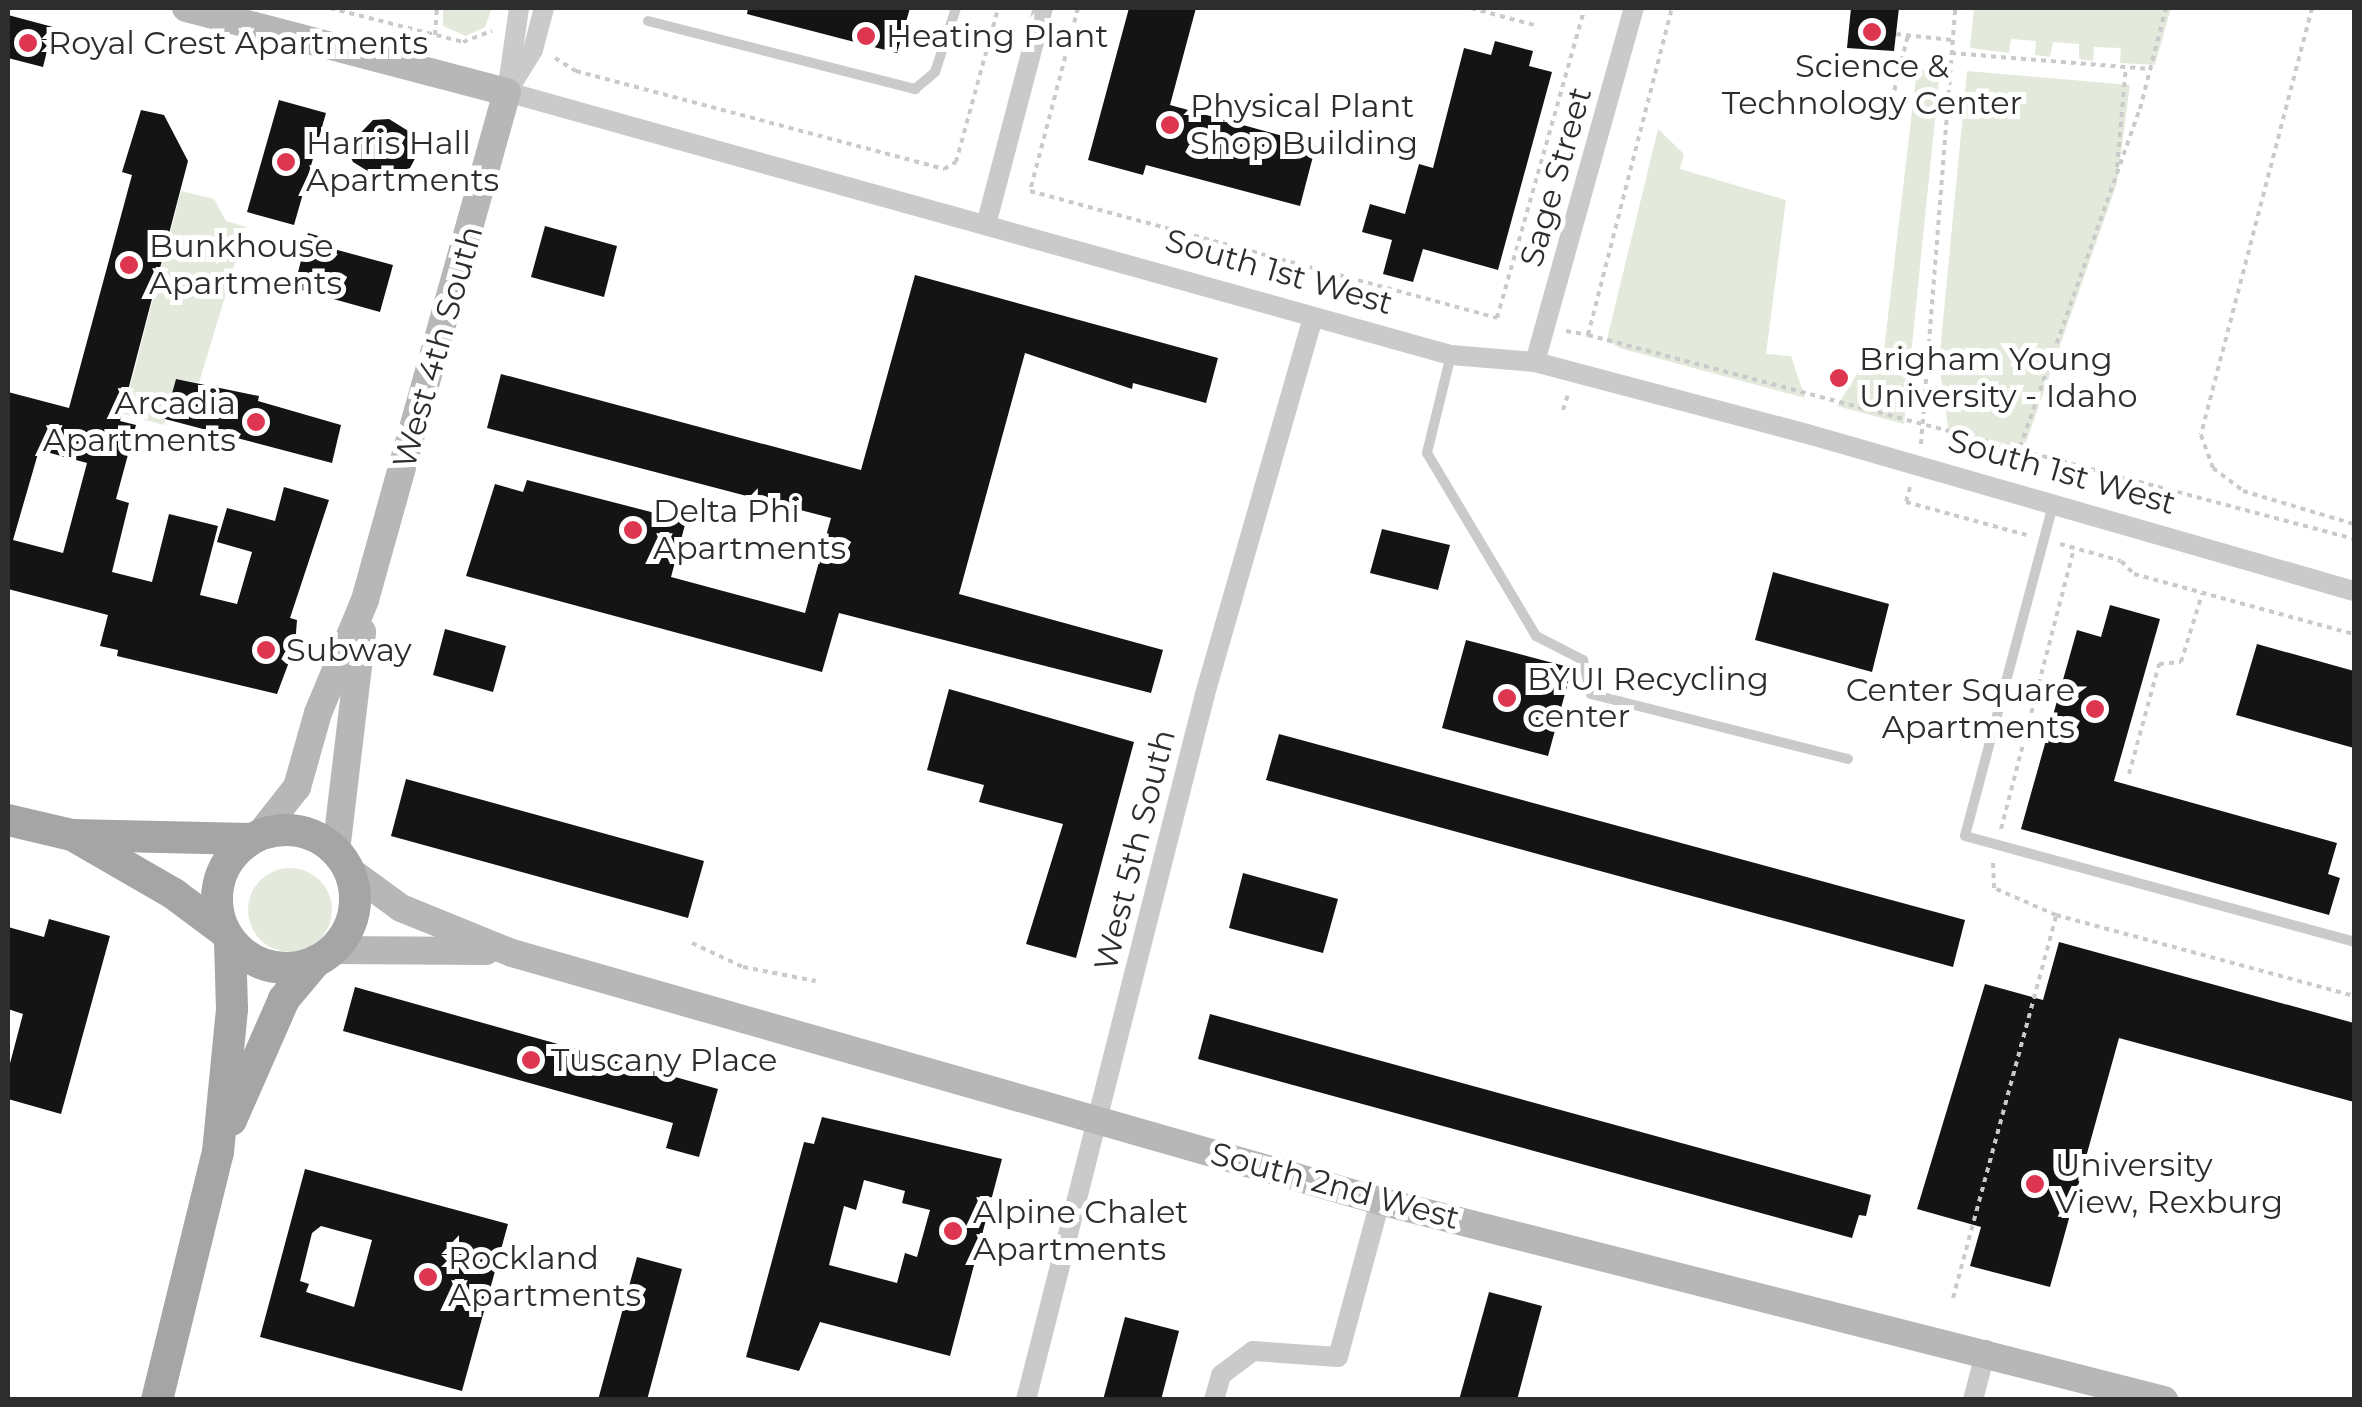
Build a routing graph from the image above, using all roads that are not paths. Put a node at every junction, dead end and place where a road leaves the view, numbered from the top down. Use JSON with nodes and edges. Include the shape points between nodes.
{"nodes":[{"id":1,"x":186,"y":8,"type":"edge"},
{"id":2,"x":519,"y":8,"type":"edge"},
{"id":3,"x":544,"y":8,"type":"edge"},
{"id":4,"x":956,"y":8,"type":"edge"},
{"id":5,"x":1043,"y":8,"type":"edge"},
{"id":6,"x":1634,"y":8,"type":"edge"},
{"id":7,"x":648,"y":21,"type":"dead end"},
{"id":8,"x":507,"y":92,"type":"junction"},
{"id":9,"x":986,"y":225,"type":"junction"},
{"id":10,"x":1312,"y":318,"type":"junction"},
{"id":11,"x":1450,"y":355,"type":"junction"},
{"id":12,"x":1535,"y":362,"type":"junction"},
{"id":13,"x":2054,"y":505,"type":"junction"},
{"id":14,"x":2354,"y":591,"type":"edge"},
{"id":15,"x":366,"y":600,"type":"junction"},
{"id":16,"x":1848,"y":759,"type":"dead end"},
{"id":17,"x":8,"y":820,"type":"edge"},
{"id":18,"x":72,"y":835,"type":"junction"},
{"id":19,"x":255,"y":837,"type":"junction"},
{"id":20,"x":342,"y":860,"type":"junction"},
{"id":21,"x":228,"y":936,"type":"junction"},
{"id":22,"x":2354,"y":942,"type":"edge"},
{"id":23,"x":512,"y":953,"type":"junction"},
{"id":24,"x":324,"y":955,"type":"junction"},
{"id":25,"x":1100,"y":1121,"type":"junction"},
{"id":26,"x":218,"y":1152,"type":"junction"},
{"id":27,"x":1380,"y":1200,"type":"junction"},
{"id":28,"x":1986,"y":1350,"type":"junction"},
{"id":29,"x":2163,"y":1399,"type":"edge"},
{"id":30,"x":157,"y":1400,"type":"edge"},
{"id":31,"x":1026,"y":1400,"type":"edge"},
{"id":32,"x":1214,"y":1400,"type":"edge"},
{"id":33,"x":1973,"y":1400,"type":"edge"}],
"edges":[{"from":1,"to":8,"type":"main road","name":"South 1st West"},
{"from":2,"to":8,"type":"street"},
{"from":3,"to":8,"type":"street","via":[[533,50]]},
{"from":4,"to":7,"type":"lane","via":[[935,72],[915,89]]},
{"from":5,"to":9,"type":"street"},
{"from":6,"to":12,"type":"street","name":"Sage Street"},
{"from":8,"to":9,"type":"street","name":"South 1st West"},
{"from":8,"to":15,"type":"main road","name":"West 4th South"},
{"from":9,"to":10,"type":"street","name":"South 1st West"},
{"from":10,"to":11,"type":"street","name":"South 1st West"},
{"from":10,"to":25,"type":"street","name":"West 5th South","via":[[1205,694]]},
{"from":11,"to":12,"type":"street","name":"South 1st West"},
{"from":11,"to":16,"type":"lane","via":[[1427,454],[1536,636],[1583,660],[1591,694]]},
{"from":12,"to":13,"type":"street","name":"South 1st West"},
{"from":13,"to":14,"type":"street","name":"South 1st West"},
{"from":13,"to":22,"type":"lane","via":[[1964,836]]},
{"from":15,"to":19,"type":"main road","name":"West 4th South","via":[[318,713],[297,787]]},
{"from":15,"to":20,"type":"main road","name":"West 4th South"},
{"from":17,"to":18,"type":"main road"},
{"from":18,"to":19,"type":"main road"},
{"from":18,"to":21,"type":"main road","via":[[174,894]]},
{"from":19,"to":20,"type":"main road","via":[[300,831]]},
{"from":19,"to":21,"type":"main road","via":[[219,881]]},
{"from":20,"to":23,"type":"main road","name":"South 2nd West","via":[[401,908]]},
{"from":20,"to":24,"type":"main road","via":[[354,912]]},
{"from":21,"to":24,"type":"main road","via":[[260,964],[298,967]]},
{"from":21,"to":26,"type":"main road","via":[[232,1009]]},
{"from":23,"to":24,"type":"main road","name":"South 2nd West","via":[[397,946]]},
{"from":23,"to":25,"type":"main road","name":"South 2nd West"},
{"from":24,"to":26,"type":"main road","via":[[272,1023]]},
{"from":25,"to":27,"type":"main road","name":"South 2nd West"},
{"from":25,"to":31,"type":"street","name":"West 5th South"},
{"from":26,"to":30,"type":"main road"},
{"from":27,"to":28,"type":"main road","name":"South 2nd West"},
{"from":27,"to":32,"type":"street","via":[[1338,1356],[1253,1351],[1220,1375]]},
{"from":28,"to":29,"type":"main road","name":"South 2nd West"},
{"from":28,"to":33,"type":"street"}]}
